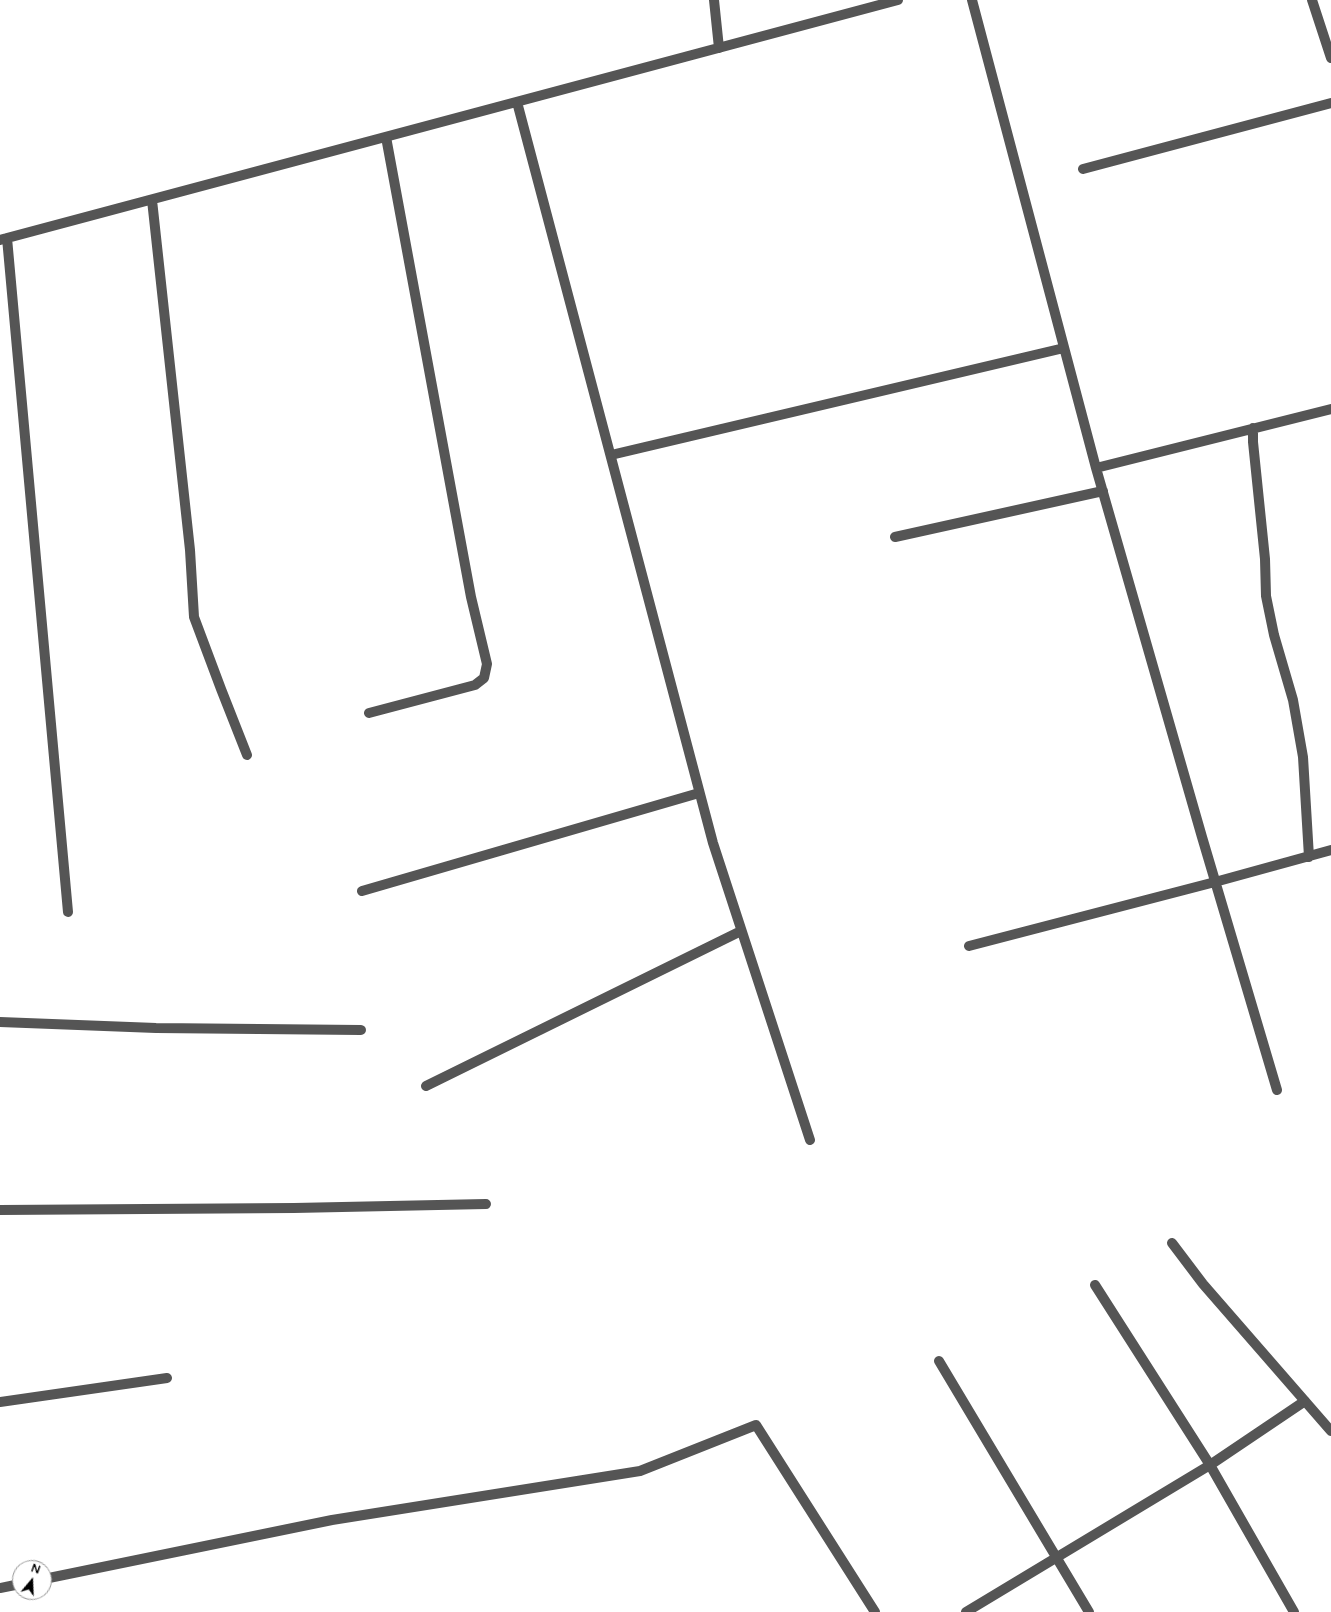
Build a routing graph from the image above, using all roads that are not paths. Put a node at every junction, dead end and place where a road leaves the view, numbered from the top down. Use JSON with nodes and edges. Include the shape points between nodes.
{"nodes":[{"id":1,"x":714,"y":0,"type":"edge"},
{"id":2,"x":898,"y":0,"type":"edge"},
{"id":3,"x":972,"y":0,"type":"edge"},
{"id":4,"x":1312,"y":0,"type":"edge"},
{"id":5,"x":719,"y":48,"type":"junction"},
{"id":6,"x":1331,"y":58,"type":"edge"},
{"id":7,"x":517,"y":102,"type":"junction"},
{"id":8,"x":1331,"y":103,"type":"edge"},
{"id":9,"x":386,"y":137,"type":"junction"},
{"id":10,"x":1083,"y":169,"type":"dead end"},
{"id":11,"x":152,"y":200,"type":"junction"},
{"id":12,"x":3,"y":239,"type":"edge"},
{"id":13,"x":1064,"y":348,"type":"junction"},
{"id":14,"x":1331,"y":409,"type":"edge"},
{"id":15,"x":1253,"y":428,"type":"junction"},
{"id":16,"x":611,"y":455,"type":"junction"},
{"id":17,"x":1096,"y":468,"type":"junction"},
{"id":18,"x":1102,"y":490,"type":"junction"},
{"id":19,"x":895,"y":537,"type":"dead end"},
{"id":20,"x":369,"y":713,"type":"dead end"},
{"id":21,"x":247,"y":754,"type":"dead end"},
{"id":22,"x":699,"y":793,"type":"junction"},
{"id":23,"x":1331,"y":850,"type":"edge"},
{"id":24,"x":1309,"y":857,"type":"junction"},
{"id":25,"x":1215,"y":882,"type":"junction"},
{"id":26,"x":362,"y":891,"type":"dead end"},
{"id":27,"x":68,"y":912,"type":"dead end"},
{"id":28,"x":741,"y":931,"type":"junction"},
{"id":29,"x":968,"y":946,"type":"dead end"},
{"id":30,"x":0,"y":1022,"type":"edge"},
{"id":31,"x":360,"y":1030,"type":"dead end"},
{"id":32,"x":426,"y":1086,"type":"dead end"},
{"id":33,"x":1277,"y":1090,"type":"dead end"},
{"id":34,"x":810,"y":1140,"type":"dead end"},
{"id":35,"x":486,"y":1204,"type":"dead end"},
{"id":36,"x":0,"y":1210,"type":"edge"},
{"id":37,"x":1172,"y":1243,"type":"dead end"},
{"id":38,"x":1096,"y":1285,"type":"dead end"},
{"id":39,"x":939,"y":1361,"type":"dead end"},
{"id":40,"x":166,"y":1378,"type":"dead end"},
{"id":41,"x":1305,"y":1401,"type":"junction"},
{"id":42,"x":0,"y":1402,"type":"edge"},
{"id":43,"x":1331,"y":1431,"type":"edge"},
{"id":44,"x":1210,"y":1464,"type":"junction"},
{"id":45,"x":1056,"y":1557,"type":"junction"},
{"id":46,"x":52,"y":1577,"type":"edge"},
{"id":47,"x":12,"y":1586,"type":"edge"},
{"id":48,"x":0,"y":1588,"type":"edge"},
{"id":49,"x":875,"y":1612,"type":"edge"},
{"id":50,"x":966,"y":1612,"type":"edge"},
{"id":51,"x":1089,"y":1612,"type":"edge"},
{"id":52,"x":1294,"y":1612,"type":"edge"}],
"edges":[{"from":1,"to":5,"type":"street"},
{"from":2,"to":5,"type":"street"},
{"from":3,"to":13,"type":"street"},
{"from":4,"to":6,"type":"street"},
{"from":5,"to":7,"type":"street"},
{"from":7,"to":9,"type":"street"},
{"from":7,"to":16,"type":"street"},
{"from":8,"to":10,"type":"street"},
{"from":9,"to":11,"type":"street"},
{"from":9,"to":20,"type":"street","via":[[470,589],[487,664],[484,678],[475,685]]},
{"from":11,"to":12,"type":"street"},
{"from":11,"to":21,"type":"street","via":[[190,550],[194,617]]},
{"from":12,"to":27,"type":"street"},
{"from":13,"to":16,"type":"street"},
{"from":13,"to":17,"type":"street"},
{"from":14,"to":15,"type":"street"},
{"from":15,"to":17,"type":"street"},
{"from":15,"to":24,"type":"street","via":[[1266,596],[1274,635],[1293,700],[1303,757]]},
{"from":16,"to":22,"type":"street"},
{"from":17,"to":18,"type":"street"},
{"from":18,"to":19,"type":"street"},
{"from":18,"to":25,"type":"street"},
{"from":22,"to":26,"type":"street"},
{"from":22,"to":28,"type":"street","via":[[712,843]]},
{"from":23,"to":24,"type":"street"},
{"from":24,"to":25,"type":"street"},
{"from":25,"to":29,"type":"street"},
{"from":25,"to":33,"type":"street"},
{"from":28,"to":32,"type":"street"},
{"from":28,"to":34,"type":"street"},
{"from":30,"to":31,"type":"street","via":[[156,1028]]},
{"from":35,"to":36,"type":"street"},
{"from":37,"to":41,"type":"street","via":[[1203,1284]]},
{"from":38,"to":44,"type":"street"},
{"from":39,"to":45,"type":"street"},
{"from":40,"to":42,"type":"street"},
{"from":41,"to":43,"type":"street"},
{"from":41,"to":44,"type":"street"},
{"from":44,"to":45,"type":"street"},
{"from":44,"to":52,"type":"street"},
{"from":45,"to":50,"type":"street"},
{"from":45,"to":51,"type":"street"},
{"from":46,"to":49,"type":"street","via":[[332,1520],[640,1471],[756,1425]]},
{"from":47,"to":48,"type":"street"}]}
